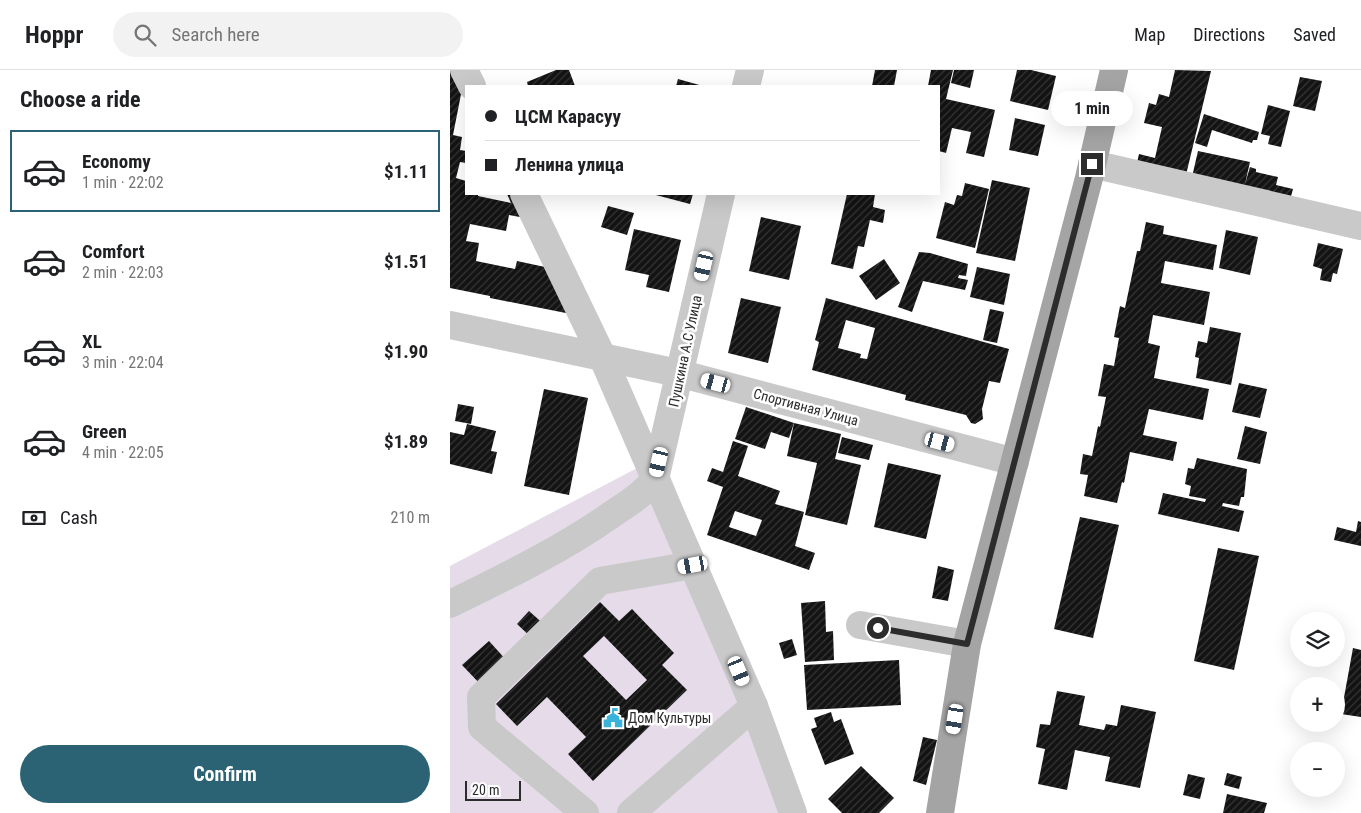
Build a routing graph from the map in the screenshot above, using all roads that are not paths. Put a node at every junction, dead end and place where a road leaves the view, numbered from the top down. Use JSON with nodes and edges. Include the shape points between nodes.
{"nodes":[{"id":1,"x":464,"y":70,"type":"edge"},
{"id":2,"x":750,"y":70,"type":"edge"},
{"id":3,"x":1114,"y":70,"type":"edge"},
{"id":4,"x":472,"y":85,"type":"edge"},
{"id":5,"x":746,"y":85,"type":"edge"},
{"id":6,"x":1092,"y":164,"type":"junction"},
{"id":7,"x":524,"y":195,"type":"edge"},
{"id":8,"x":721,"y":195,"type":"edge"},
{"id":9,"x":1361,"y":226,"type":"edge"},
{"id":10,"x":450,"y":325,"type":"edge"},
{"id":11,"x":602,"y":356,"type":"junction"},
{"id":12,"x":678,"y":373,"type":"junction"},
{"id":13,"x":1015,"y":462,"type":"junction"},
{"id":14,"x":655,"y":478,"type":"junction"},
{"id":15,"x":693,"y":565,"type":"junction"},
{"id":16,"x":450,"y":604,"type":"edge"},
{"id":17,"x":860,"y":625,"type":"dead end"},
{"id":18,"x":967,"y":644,"type":"junction"},
{"id":19,"x":754,"y":706,"type":"junction"},
{"id":20,"x":585,"y":813,"type":"edge"},
{"id":21,"x":631,"y":813,"type":"edge"},
{"id":22,"x":794,"y":813,"type":"edge"},
{"id":23,"x":940,"y":813,"type":"edge"}],
"edges":[{"from":1,"to":4,"type":"street"},
{"from":2,"to":5,"type":"street"},
{"from":3,"to":6,"type":"main road"},
{"from":6,"to":9,"type":"street"},
{"from":6,"to":13,"type":"main road"},
{"from":7,"to":11,"type":"street"},
{"from":8,"to":12,"type":"street","name":"Пушкина А.С Улица"},
{"from":10,"to":11,"type":"street","name":"Спортивная Улица"},
{"from":11,"to":12,"type":"street","name":"Спортивная Улица"},
{"from":11,"to":14,"type":"street"},
{"from":12,"to":13,"type":"street","name":"Спортивная Улица"},
{"from":12,"to":14,"type":"street","name":"Пушкина А.С Улица"},
{"from":13,"to":18,"type":"main road"},
{"from":14,"to":15,"type":"street"},
{"from":14,"to":16,"type":"street","via":[[646,491],[586,533]]},
{"from":15,"to":19,"type":"street"},
{"from":15,"to":20,"type":"street","via":[[600,581],[481,697],[482,727]]},
{"from":17,"to":18,"type":"street"},
{"from":18,"to":23,"type":"main road"},
{"from":19,"to":21,"type":"street"},
{"from":19,"to":22,"type":"street"}]}
